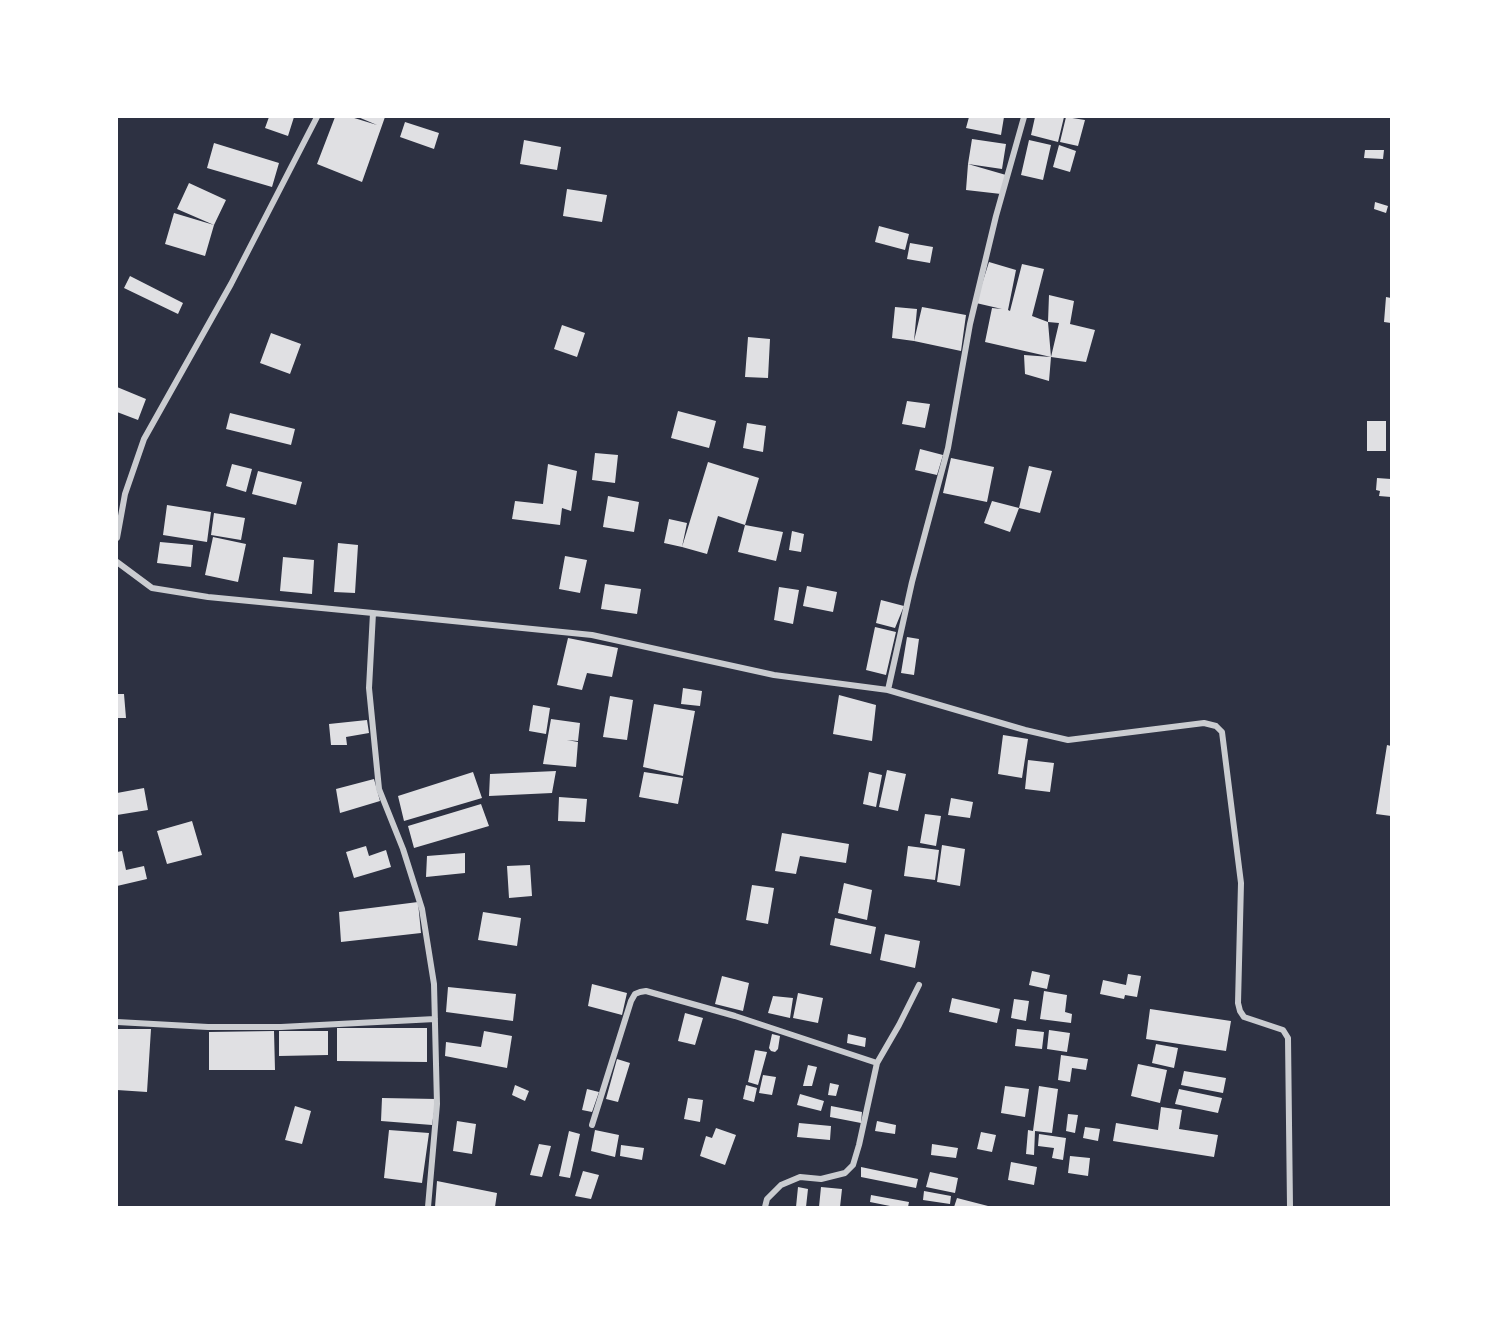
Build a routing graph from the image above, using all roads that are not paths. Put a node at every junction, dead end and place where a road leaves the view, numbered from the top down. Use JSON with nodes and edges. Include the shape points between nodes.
{"nodes":[{"id":1,"x":317,"y":117,"type":"edge"},
{"id":2,"x":1024,"y":117,"type":"edge"},
{"id":3,"x":117,"y":538,"type":"edge"},
{"id":4,"x":117,"y":562,"type":"edge"},
{"id":5,"x":373,"y":613,"type":"junction"},
{"id":6,"x":888,"y":690,"type":"junction"},
{"id":7,"x":919,"y":985,"type":"dead end"},
{"id":8,"x":435,"y":1019,"type":"junction"},
{"id":9,"x":117,"y":1022,"type":"edge"},
{"id":10,"x":877,"y":1063,"type":"junction"},
{"id":11,"x":592,"y":1125,"type":"dead end"},
{"id":12,"x":428,"y":1207,"type":"edge"},
{"id":13,"x":765,"y":1207,"type":"edge"},
{"id":14,"x":1290,"y":1207,"type":"edge"}],
"edges":[{"from":1,"to":3,"type":"street","via":[[231,284],[144,440],[125,494]]},
{"from":2,"to":6,"type":"street","via":[[970,324],[948,448]]},
{"from":4,"to":5,"type":"street","via":[[153,588]]},
{"from":5,"to":6,"type":"street","via":[[592,635],[774,675]]},
{"from":5,"to":8,"type":"street","via":[[369,688],[379,789],[422,909],[434,984]]},
{"from":6,"to":14,"type":"street","via":[[1068,740],[1204,723],[1222,732],[1241,883],[1238,1003],[1244,1017],[1283,1030],[1288,1038]]},
{"from":7,"to":10,"type":"street"},
{"from":8,"to":9,"type":"street","via":[[281,1027]]},
{"from":8,"to":12,"type":"street","via":[[437,1104]]},
{"from":10,"to":11,"type":"street","via":[[735,1016],[640,992],[631,1001]]},
{"from":10,"to":13,"type":"street","via":[[853,1165],[844,1173],[821,1179],[800,1177],[782,1185],[767,1199]]}]}
